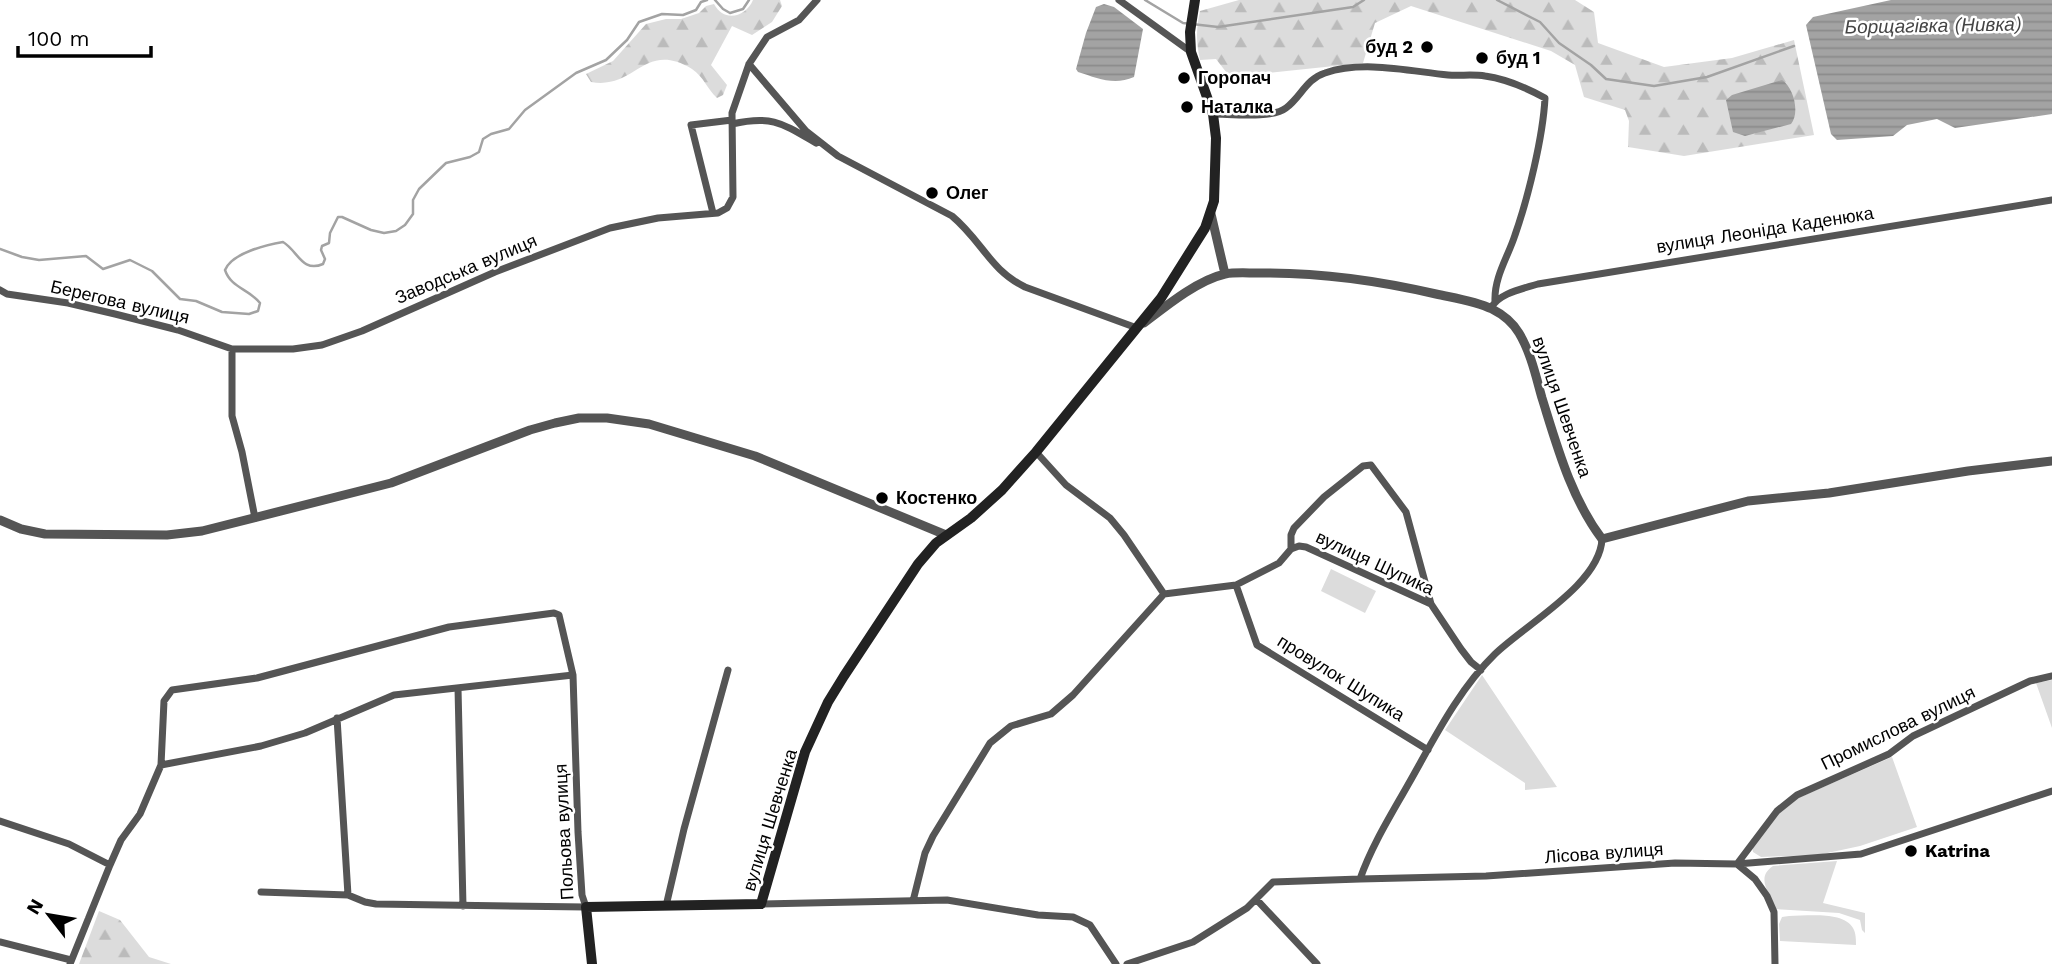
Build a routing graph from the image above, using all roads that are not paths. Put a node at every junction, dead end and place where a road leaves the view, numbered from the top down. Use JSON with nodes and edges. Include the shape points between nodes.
{"nodes":[{"id":1,"x":817,"y":0,"type":"edge"},
{"id":2,"x":1119,"y":0,"type":"edge"},
{"id":3,"x":1195,"y":0,"type":"edge"},
{"id":4,"x":1191,"y":52,"type":"junction"},
{"id":5,"x":748,"y":64,"type":"junction"},
{"id":6,"x":1213,"y":114,"type":"junction"},
{"id":7,"x":732,"y":122,"type":"junction"},
{"id":8,"x":838,"y":156,"type":"junction"},
{"id":9,"x":2052,"y":200,"type":"edge"},
{"id":10,"x":713,"y":214,"type":"junction"},
{"id":11,"x":1211,"y":214,"type":"junction"},
{"id":12,"x":1225,"y":274,"type":"junction"},
{"id":13,"x":0,"y":290,"type":"edge"},
{"id":14,"x":1493,"y":305,"type":"junction"},
{"id":15,"x":1137,"y":328,"type":"junction"},
{"id":16,"x":232,"y":349,"type":"junction"},
{"id":17,"x":1036,"y":452,"type":"junction"},
{"id":18,"x":2052,"y":461,"type":"edge"},
{"id":19,"x":255,"y":518,"type":"junction"},
{"id":20,"x":0,"y":520,"type":"edge"},
{"id":21,"x":946,"y":535,"type":"junction"},
{"id":22,"x":1602,"y":539,"type":"junction"},
{"id":23,"x":1291,"y":549,"type":"junction"},
{"id":24,"x":1236,"y":584,"type":"junction"},
{"id":25,"x":1164,"y":594,"type":"junction"},
{"id":26,"x":1431,"y":604,"type":"junction"},
{"id":27,"x":727,"y":670,"type":"dead end"},
{"id":28,"x":1481,"y":670,"type":"junction"},
{"id":29,"x":573,"y":675,"type":"junction"},
{"id":30,"x":2052,"y":676,"type":"edge"},
{"id":31,"x":458,"y":688,"type":"junction"},
{"id":32,"x":337,"y":718,"type":"junction"},
{"id":33,"x":1428,"y":750,"type":"junction"},
{"id":34,"x":161,"y":765,"type":"junction"},
{"id":35,"x":2052,"y":791,"type":"edge"},
{"id":36,"x":0,"y":821,"type":"edge"},
{"id":37,"x":1737,"y":864,"type":"junction"},
{"id":38,"x":110,"y":865,"type":"junction"},
{"id":39,"x":1360,"y":879,"type":"junction"},
{"id":40,"x":261,"y":891,"type":"dead end"},
{"id":41,"x":348,"y":895,"type":"junction"},
{"id":42,"x":1256,"y":899,"type":"junction"},
{"id":43,"x":913,"y":901,"type":"junction"},
{"id":44,"x":761,"y":904,"type":"junction"},
{"id":45,"x":463,"y":906,"type":"junction"},
{"id":46,"x":666,"y":906,"type":"junction"},
{"id":47,"x":586,"y":907,"type":"junction"},
{"id":48,"x":0,"y":942,"type":"edge"},
{"id":49,"x":71,"y":962,"type":"edge"},
{"id":50,"x":592,"y":964,"type":"edge"},
{"id":51,"x":1116,"y":964,"type":"edge"},
{"id":52,"x":1127,"y":964,"type":"edge"},
{"id":53,"x":1317,"y":964,"type":"edge"},
{"id":54,"x":1775,"y":964,"type":"edge"}],
"edges":[{"from":1,"to":5,"type":"street","via":[[799,20],[767,37]]},
{"from":2,"to":4,"type":"street"},
{"from":3,"to":4,"type":"main road","name":"вулиця Шевченка"},
{"from":4,"to":6,"type":"main road","name":"вулиця Шевченка"},
{"from":5,"to":7,"type":"street"},
{"from":5,"to":8,"type":"street","via":[[806,131]]},
{"from":6,"to":11,"type":"main road","name":"вулиця Шевченка","via":[[1217,164]]},
{"from":6,"to":14,"type":"street","via":[[1280,112],[1318,76],[1362,68],[1483,75],[1545,98],[1529,184],[1494,288]]},
{"from":7,"to":8,"type":"street","via":[[777,122]]},
{"from":7,"to":10,"type":"street","via":[[733,197],[727,208]]},
{"from":7,"to":10,"type":"street","via":[[691,125]]},
{"from":8,"to":15,"type":"street","via":[[952,216],[1009,279]]},
{"from":9,"to":14,"type":"street","name":"вулиця Леоніда Каденюка","via":[[1538,284],[1514,291]]},
{"from":10,"to":16,"type":"street","name":"Заводська вулиця","via":[[658,218],[610,229],[322,345]]},
{"from":11,"to":12,"type":"street","name":"вулиця Шевченка"},
{"from":11,"to":15,"type":"main road","name":"вулиця Шевченка","via":[[1184,264]]},
{"from":12,"to":14,"type":"street","name":"вулиця Шевченка","via":[[1339,276]]},
{"from":12,"to":15,"type":"street","name":"вулиця Шевченка","via":[[1197,286]]},
{"from":13,"to":16,"type":"street","name":"Берегова вулиця","via":[[128,317]]},
{"from":14,"to":22,"type":"street","name":"вулиця Шевченка","via":[[1519,332],[1577,497]]},
{"from":15,"to":17,"type":"main road","name":"вулиця Шевченка"},
{"from":16,"to":19,"type":"street","via":[[232,416]]},
{"from":17,"to":21,"type":"main road","name":"вулиця Шевченка","via":[[985,505]]},
{"from":17,"to":25,"type":"street","via":[[1066,485],[1110,518]]},
{"from":18,"to":22,"type":"street","via":[[1748,501]]},
{"from":19,"to":20,"type":"street","via":[[167,535],[85,536],[45,534]]},
{"from":19,"to":21,"type":"street","via":[[391,483],[555,423],[609,418],[649,424],[755,456]]},
{"from":21,"to":44,"type":"main road","name":"вулиця Шевченка","via":[[918,564],[828,702],[805,752]]},
{"from":22,"to":28,"type":"street","via":[[1597,561],[1588,574]]},
{"from":23,"to":24,"type":"street","name":"вулиця Шупика","via":[[1279,563]]},
{"from":23,"to":26,"type":"street","name":"вулиця Шупика","via":[[1306,547]]},
{"from":23,"to":26,"type":"street","via":[[1294,528],[1324,497],[1363,466],[1371,465],[1406,512]]},
{"from":24,"to":25,"type":"street","name":"вулиця Шупика"},
{"from":24,"to":33,"type":"street","name":"провулок Шупика","via":[[1257,645]]},
{"from":25,"to":43,"type":"street","via":[[1051,714],[1010,726],[990,743],[925,853]]},
{"from":26,"to":28,"type":"street","name":"вулиця Шупика"},
{"from":27,"to":46,"type":"street"},
{"from":28,"to":33,"type":"street"},
{"from":29,"to":31,"type":"street"},
{"from":29,"to":34,"type":"street","name":"Польова вулиця","via":[[561,617],[554,613],[449,627],[300,668],[177,688],[167,695],[163,711]]},
{"from":29,"to":47,"type":"street","name":"Польова вулиця","via":[[578,832]]},
{"from":30,"to":37,"type":"street","name":"Промислова вулиця","via":[[2030,681],[1913,736],[1889,754],[1797,795],[1777,811]]},
{"from":31,"to":32,"type":"street","via":[[394,695]]},
{"from":31,"to":45,"type":"street"},
{"from":32,"to":34,"type":"street","via":[[261,746]]},
{"from":32,"to":41,"type":"street"},
{"from":33,"to":39,"type":"street","via":[[1376,841]]},
{"from":34,"to":38,"type":"street","via":[[140,814]]},
{"from":35,"to":37,"type":"street","via":[[1861,855]]},
{"from":36,"to":38,"type":"street","via":[[69,844]]},
{"from":37,"to":39,"type":"street","name":"Лісова вулиця"},
{"from":37,"to":54,"type":"street","via":[[1755,879],[1774,912]]},
{"from":38,"to":49,"type":"street"},
{"from":39,"to":42,"type":"street","name":"Лісова вулиця","via":[[1273,882]]},
{"from":40,"to":41,"type":"street","name":"Польова вулиця"},
{"from":41,"to":45,"type":"street","name":"Польова вулиця","via":[[376,904]]},
{"from":42,"to":52,"type":"street","name":"Лісова вулиця","via":[[1193,942]]},
{"from":42,"to":53,"type":"street"},
{"from":43,"to":44,"type":"street","name":"вулиця Шевченка"},
{"from":43,"to":51,"type":"street","name":"вулиця Шевченка","via":[[962,901],[1080,919],[1090,925]]},
{"from":44,"to":46,"type":"main road"},
{"from":45,"to":47,"type":"street","name":"Польова вулиця"},
{"from":46,"to":47,"type":"main road"},
{"from":47,"to":50,"type":"main road"},
{"from":48,"to":49,"type":"street"}]}
